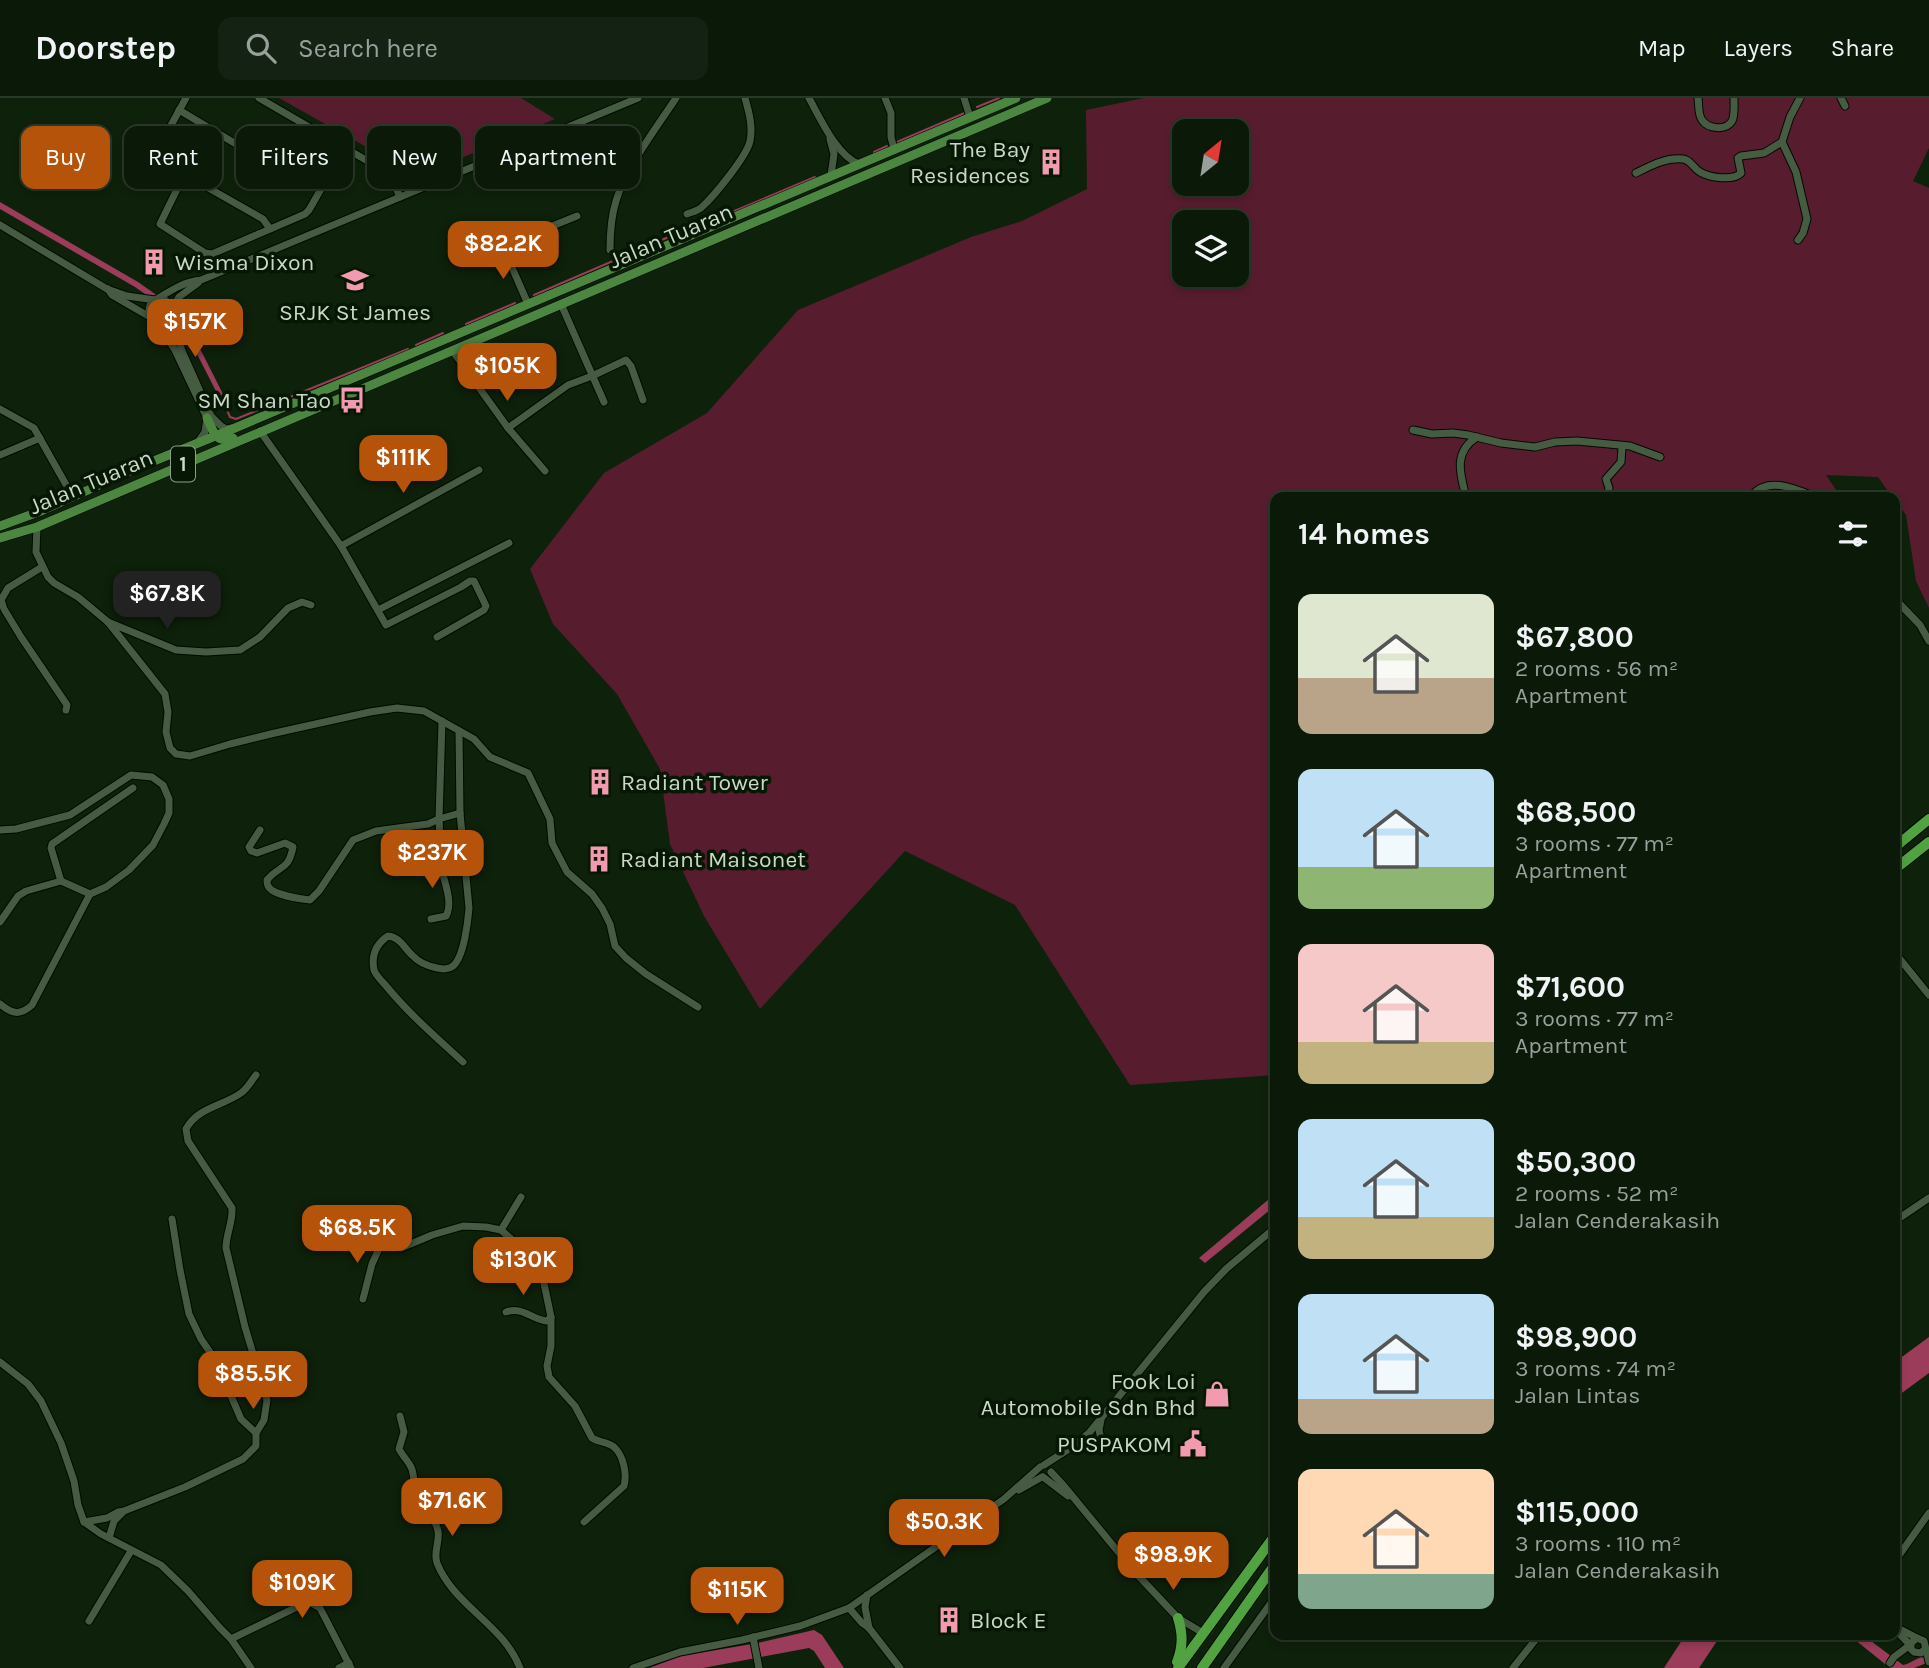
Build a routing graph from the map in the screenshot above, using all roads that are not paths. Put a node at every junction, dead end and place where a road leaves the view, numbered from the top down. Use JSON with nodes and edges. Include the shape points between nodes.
{"nodes":[{"id":1,"x":186,"y":98,"type":"edge"},
{"id":2,"x":259,"y":98,"type":"edge"},
{"id":3,"x":638,"y":98,"type":"edge"},
{"id":4,"x":676,"y":98,"type":"edge"},
{"id":5,"x":745,"y":98,"type":"edge"},
{"id":6,"x":809,"y":98,"type":"edge"},
{"id":7,"x":885,"y":98,"type":"edge"},
{"id":8,"x":964,"y":98,"type":"edge"},
{"id":9,"x":1016,"y":98,"type":"edge"},
{"id":10,"x":1048,"y":98,"type":"edge"},
{"id":11,"x":1698,"y":98,"type":"edge"},
{"id":12,"x":1734,"y":98,"type":"edge"},
{"id":13,"x":1800,"y":98,"type":"edge"},
{"id":14,"x":179,"y":110,"type":"junction"},
{"id":15,"x":969,"y":114,"type":"junction"},
{"id":16,"x":170,"y":126,"type":"edge"},
{"id":17,"x":308,"y":126,"type":"edge"},
{"id":18,"x":826,"y":129,"type":"junction"},
{"id":19,"x":1782,"y":142,"type":"junction"},
{"id":20,"x":236,"y":144,"type":"edge"},
{"id":21,"x":894,"y":149,"type":"junction"},
{"id":22,"x":353,"y":152,"type":"edge"},
{"id":23,"x":859,"y":164,"type":"junction"},
{"id":24,"x":1636,"y":173,"type":"dead end"},
{"id":25,"x":831,"y":175,"type":"junction"},
{"id":26,"x":865,"y":175,"type":"junction"},
{"id":27,"x":177,"y":189,"type":"edge"},
{"id":28,"x":209,"y":189,"type":"edge"},
{"id":29,"x":321,"y":189,"type":"edge"},
{"id":30,"x":400,"y":197,"type":"junction"},
{"id":31,"x":687,"y":214,"type":"dead end"},
{"id":32,"x":577,"y":216,"type":"dead end"},
{"id":33,"x":0,"y":225,"type":"edge"},
{"id":34,"x":271,"y":229,"type":"junction"},
{"id":35,"x":1798,"y":240,"type":"dead end"},
{"id":36,"x":503,"y":247,"type":"junction"},
{"id":37,"x":610,"y":250,"type":"dead end"},
{"id":38,"x":468,"y":260,"type":"dead end"},
{"id":39,"x":201,"y":280,"type":"junction"},
{"id":40,"x":107,"y":289,"type":"junction"},
{"id":41,"x":156,"y":299,"type":"junction"},
{"id":42,"x":573,"y":299,"type":"junction"},
{"id":43,"x":529,"y":304,"type":"junction"},
{"id":44,"x":561,"y":304,"type":"junction"},
{"id":45,"x":171,"y":313,"type":"junction"},
{"id":46,"x":153,"y":319,"type":"junction"},
{"id":47,"x":452,"y":350,"type":"junction"},
{"id":48,"x":592,"y":376,"type":"junction"},
{"id":49,"x":643,"y":400,"type":"dead end"},
{"id":50,"x":604,"y":402,"type":"dead end"},
{"id":51,"x":0,"y":409,"type":"edge"},
{"id":52,"x":294,"y":417,"type":"junction"},
{"id":53,"x":207,"y":418,"type":"junction"},
{"id":54,"x":236,"y":428,"type":"junction"},
{"id":55,"x":508,"y":428,"type":"junction"},
{"id":56,"x":1413,"y":430,"type":"dead end"},
{"id":57,"x":260,"y":431,"type":"junction"},
{"id":58,"x":215,"y":436,"type":"junction"},
{"id":59,"x":1477,"y":437,"type":"junction"},
{"id":60,"x":40,"y":438,"type":"junction"},
{"id":61,"x":194,"y":444,"type":"junction"},
{"id":62,"x":1622,"y":447,"type":"junction"},
{"id":63,"x":0,"y":455,"type":"edge"},
{"id":64,"x":1660,"y":457,"type":"dead end"},
{"id":65,"x":479,"y":470,"type":"dead end"},
{"id":66,"x":545,"y":471,"type":"dead end"},
{"id":67,"x":1465,"y":492,"type":"edge"},
{"id":68,"x":1608,"y":492,"type":"edge"},
{"id":69,"x":1756,"y":492,"type":"edge"},
{"id":70,"x":1801,"y":492,"type":"edge"},
{"id":71,"x":73,"y":497,"type":"junction"},
{"id":72,"x":0,"y":526,"type":"edge"},
{"id":73,"x":37,"y":527,"type":"junction"},
{"id":74,"x":0,"y":538,"type":"edge"},
{"id":75,"x":509,"y":543,"type":"dead end"},
{"id":76,"x":341,"y":546,"type":"junction"},
{"id":77,"x":42,"y":567,"type":"junction"},
{"id":78,"x":1900,"y":604,"type":"edge"},
{"id":79,"x":311,"y":605,"type":"dead end"},
{"id":80,"x":378,"y":610,"type":"junction"},
{"id":81,"x":108,"y":622,"type":"junction"},
{"id":82,"x":437,"y":637,"type":"dead end"},
{"id":83,"x":1929,"y":641,"type":"edge"},
{"id":84,"x":66,"y":710,"type":"dead end"},
{"id":85,"x":442,"y":721,"type":"junction"},
{"id":86,"x":459,"y":731,"type":"junction"},
{"id":87,"x":133,"y":788,"type":"dead end"},
{"id":88,"x":460,"y":813,"type":"junction"},
{"id":89,"x":439,"y":819,"type":"junction"},
{"id":90,"x":1929,"y":819,"type":"edge"},
{"id":91,"x":0,"y":830,"type":"edge"},
{"id":92,"x":260,"y":830,"type":"dead end"},
{"id":93,"x":1929,"y":842,"type":"edge"},
{"id":94,"x":1900,"y":843,"type":"edge"},
{"id":95,"x":1900,"y":866,"type":"edge"},
{"id":96,"x":61,"y":881,"type":"junction"},
{"id":97,"x":90,"y":894,"type":"junction"},
{"id":98,"x":431,"y":919,"type":"dead end"},
{"id":99,"x":0,"y":922,"type":"edge"},
{"id":100,"x":1900,"y":959,"type":"edge"},
{"id":101,"x":1929,"y":995,"type":"edge"},
{"id":102,"x":0,"y":1004,"type":"edge"},
{"id":103,"x":698,"y":1007,"type":"dead end"},
{"id":104,"x":463,"y":1062,"type":"dead end"},
{"id":105,"x":256,"y":1075,"type":"dead end"},
{"id":106,"x":521,"y":1197,"type":"dead end"},
{"id":107,"x":1929,"y":1198,"type":"edge"},
{"id":108,"x":1900,"y":1218,"type":"edge"},
{"id":109,"x":173,"y":1219,"type":"dead end"},
{"id":110,"x":501,"y":1230,"type":"junction"},
{"id":111,"x":1270,"y":1232,"type":"edge"},
{"id":112,"x":363,"y":1299,"type":"dead end"},
{"id":113,"x":506,"y":1312,"type":"dead end"},
{"id":114,"x":551,"y":1317,"type":"junction"},
{"id":115,"x":0,"y":1362,"type":"edge"},
{"id":116,"x":400,"y":1416,"type":"dead end"},
{"id":117,"x":1101,"y":1419,"type":"junction"},
{"id":118,"x":256,"y":1433,"type":"junction"},
{"id":119,"x":1075,"y":1445,"type":"junction"},
{"id":120,"x":1045,"y":1471,"type":"junction"},
{"id":121,"x":124,"y":1511,"type":"junction"},
{"id":122,"x":1929,"y":1513,"type":"edge"},
{"id":123,"x":107,"y":1518,"type":"junction"},
{"id":124,"x":85,"y":1522,"type":"junction"},
{"id":125,"x":584,"y":1522,"type":"dead end"},
{"id":126,"x":105,"y":1536,"type":"junction"},
{"id":127,"x":1270,"y":1542,"type":"edge"},
{"id":128,"x":131,"y":1550,"type":"junction"},
{"id":129,"x":1900,"y":1554,"type":"edge"},
{"id":130,"x":1270,"y":1572,"type":"edge"},
{"id":131,"x":867,"y":1595,"type":"junction"},
{"id":132,"x":1270,"y":1604,"type":"edge"},
{"id":133,"x":849,"y":1608,"type":"junction"},
{"id":134,"x":1178,"y":1618,"type":"junction"},
{"id":135,"x":89,"y":1621,"type":"dead end"},
{"id":136,"x":869,"y":1628,"type":"junction"},
{"id":137,"x":1229,"y":1630,"type":"junction"},
{"id":138,"x":1900,"y":1630,"type":"edge"},
{"id":139,"x":1203,"y":1633,"type":"junction"},
{"id":140,"x":1900,"y":1634,"type":"edge"},
{"id":141,"x":1922,"y":1637,"type":"edge"},
{"id":142,"x":231,"y":1639,"type":"junction"},
{"id":143,"x":753,"y":1639,"type":"junction"},
{"id":144,"x":1535,"y":1640,"type":"edge"},
{"id":145,"x":1898,"y":1640,"type":"edge"},
{"id":146,"x":1910,"y":1645,"type":"junction"},
{"id":147,"x":1923,"y":1649,"type":"edge"},
{"id":148,"x":1928,"y":1660,"type":"edge"},
{"id":149,"x":1890,"y":1663,"type":"edge"},
{"id":150,"x":758,"y":1664,"type":"edge"},
{"id":151,"x":250,"y":1666,"type":"edge"},
{"id":152,"x":350,"y":1666,"type":"edge"},
{"id":153,"x":240,"y":1668,"type":"edge"},
{"id":154,"x":339,"y":1668,"type":"edge"},
{"id":155,"x":520,"y":1668,"type":"edge"},
{"id":156,"x":633,"y":1668,"type":"edge"},
{"id":157,"x":900,"y":1668,"type":"edge"},
{"id":158,"x":1176,"y":1668,"type":"edge"},
{"id":159,"x":1202,"y":1668,"type":"edge"},
{"id":160,"x":1224,"y":1668,"type":"edge"},
{"id":161,"x":1513,"y":1668,"type":"edge"}],
"edges":[{"from":1,"to":14,"type":"street"},
{"from":2,"to":17,"type":"street"},
{"from":3,"to":30,"type":"street"},
{"from":4,"to":37,"type":"street","via":[[619,191]]},
{"from":5,"to":31,"type":"street","via":[[751,125],[747,150],[701,208]]},
{"from":6,"to":18,"type":"street"},
{"from":7,"to":21,"type":"street"},
{"from":8,"to":15,"type":"street"},
{"from":9,"to":15,"type":"main road","name":"Jalan Tuaran","number":"1"},
{"from":10,"to":26,"type":"main road","name":"Jalan Tuaran","number":"1"},
{"from":11,"to":12,"type":"street","via":[[1701,120],[1717,127],[1732,121]]},
{"from":13,"to":19,"type":"street"},
{"from":14,"to":16,"type":"street"},
{"from":14,"to":20,"type":"street"},
{"from":15,"to":21,"type":"main road","name":"Jalan Tuaran","number":"1"},
{"from":18,"to":23,"type":"street"},
{"from":18,"to":25,"type":"street","via":[[834,150]]},
{"from":19,"to":24,"type":"street","via":[[1764,153],[1738,158],[1741,173],[1737,177],[1706,174],[1682,159],[1669,159]]},
{"from":19,"to":35,"type":"street","via":[[1796,172],[1807,219]]},
{"from":21,"to":23,"type":"main road","name":"Jalan Tuaran","number":"1"},
{"from":22,"to":30,"type":"street","via":[[390,174]]},
{"from":23,"to":25,"type":"main road","name":"Jalan Tuaran","number":"1"},
{"from":25,"to":26,"type":"main road","via":[[841,180]]},
{"from":25,"to":43,"type":"main road","name":"Jalan Tuaran","number":"1"},
{"from":26,"to":42,"type":"main road","name":"Jalan Tuaran","number":"1"},
{"from":27,"to":34,"type":"street","via":[[160,224],[208,254]]},
{"from":28,"to":34,"type":"street","via":[[263,219]]},
{"from":29,"to":34,"type":"street","via":[[309,210]]},
{"from":30,"to":39,"type":"street"},
{"from":32,"to":36,"type":"street"},
{"from":33,"to":40,"type":"street"},
{"from":36,"to":38,"type":"street"},
{"from":36,"to":43,"type":"street"},
{"from":39,"to":41,"type":"street"},
{"from":39,"to":45,"type":"street","via":[[179,297]]},
{"from":40,"to":41,"type":"street"},
{"from":40,"to":46,"type":"street"},
{"from":41,"to":45,"type":"street","via":[[167,301]]},
{"from":41,"to":46,"type":"street","via":[[149,307]]},
{"from":42,"to":43,"type":"main road","via":[[564,296]]},
{"from":42,"to":44,"type":"main road","name":"Jalan Tuaran","number":"1"},
{"from":43,"to":54,"type":"main road","name":"Jalan Tuaran","number":"1"},
{"from":44,"to":47,"type":"main road","name":"Jalan Tuaran","number":"1"},
{"from":44,"to":48,"type":"street"},
{"from":45,"to":46,"type":"street","via":[[166,320]]},
{"from":45,"to":54,"type":"street","via":[[182,351],[211,416],[223,427]]},
{"from":46,"to":53,"type":"street","via":[[175,349]]},
{"from":47,"to":52,"type":"main road","name":"Jalan Tuaran","number":"1"},
{"from":47,"to":55,"type":"street"},
{"from":48,"to":49,"type":"street","via":[[629,361]]},
{"from":48,"to":50,"type":"street"},
{"from":48,"to":55,"type":"street","via":[[568,385]]},
{"from":51,"to":60,"type":"street","via":[[32,426]]},
{"from":52,"to":57,"type":"main road","name":"Jalan Tuaran","number":"1"},
{"from":52,"to":58,"type":"main road","via":[[227,440]]},
{"from":53,"to":58,"type":"main road"},
{"from":53,"to":61,"type":"street","via":[[205,432]]},
{"from":54,"to":58,"type":"main road","name":"Jalan Tuaran","number":"1"},
{"from":55,"to":66,"type":"street"},
{"from":56,"to":59,"type":"street"},
{"from":57,"to":73,"type":"main road","name":"Jalan Tuaran","number":"1"},
{"from":57,"to":76,"type":"street"},
{"from":58,"to":61,"type":"main road","name":"Jalan Tuaran","number":"1"},
{"from":59,"to":62,"type":"street","via":[[1535,447],[1577,441]]},
{"from":59,"to":67,"type":"street","via":[[1461,456]]},
{"from":60,"to":63,"type":"street"},
{"from":60,"to":71,"type":"street"},
{"from":61,"to":71,"type":"main road","name":"Jalan Tuaran","number":"1"},
{"from":62,"to":64,"type":"street","via":[[1636,447]]},
{"from":62,"to":68,"type":"street","via":[[1621,462],[1606,479]]},
{"from":65,"to":76,"type":"street"},
{"from":69,"to":70,"type":"street","via":[[1773,485]]},
{"from":71,"to":72,"type":"main road","name":"Jalan Tuaran","number":"1"},
{"from":73,"to":74,"type":"main road","name":"Jalan Tuaran","number":"1"},
{"from":73,"to":77,"type":"street","via":[[36,552]]},
{"from":75,"to":80,"type":"street"},
{"from":76,"to":80,"type":"street"},
{"from":77,"to":81,"type":"street","via":[[54,583]]},
{"from":77,"to":84,"type":"street","via":[[8,588],[1,600]]},
{"from":78,"to":83,"type":"street"},
{"from":79,"to":81,"type":"street","via":[[302,602],[288,608],[240,650],[176,650]]},
{"from":80,"to":82,"type":"street","via":[[386,625],[474,581],[484,610]]},
{"from":81,"to":85,"type":"street","via":[[164,694],[166,732],[176,754],[190,756],[397,708],[424,711]]},
{"from":85,"to":86,"type":"street"},
{"from":85,"to":89,"type":"street"},
{"from":86,"to":88,"type":"street"},
{"from":86,"to":103,"type":"street","via":[[490,757],[528,774],[551,819],[552,843],[566,872],[602,908],[615,946],[646,974]]},
{"from":87,"to":96,"type":"street","via":[[52,844]]},
{"from":88,"to":89,"type":"street"},
{"from":88,"to":104,"type":"street","via":[[469,908],[459,960],[446,969],[423,964],[397,938],[388,936],[374,950],[373,962],[375,972],[397,999]]},
{"from":89,"to":92,"type":"street","via":[[353,840],[310,900],[268,887],[271,875],[290,861],[293,847],[285,843],[251,851],[251,842]]},
{"from":89,"to":98,"type":"street","via":[[449,911]]},
{"from":90,"to":94,"type":"highway"},
{"from":91,"to":97,"type":"street","via":[[69,815],[131,775],[163,785],[169,813],[153,845],[129,870]]},
{"from":93,"to":95,"type":"highway"},
{"from":96,"to":97,"type":"street"},
{"from":96,"to":99,"type":"street","via":[[18,896]]},
{"from":97,"to":102,"type":"street","via":[[32,1005],[18,1013]]},
{"from":100,"to":101,"type":"street"},
{"from":105,"to":118,"type":"street","via":[[246,1089],[191,1119],[186,1129],[188,1141],[232,1208],[226,1248],[267,1400]]},
{"from":106,"to":110,"type":"street"},
{"from":107,"to":108,"type":"street"},
{"from":109,"to":118,"type":"street","via":[[189,1314],[241,1419]]},
{"from":110,"to":112,"type":"street","via":[[463,1226],[401,1248],[382,1242]]},
{"from":110,"to":114,"type":"street","via":[[540,1264]]},
{"from":111,"to":117,"type":"street","via":[[1203,1292]]},
{"from":113,"to":114,"type":"street","via":[[516,1309],[541,1321]]},
{"from":114,"to":125,"type":"street","via":[[549,1377],[575,1406],[592,1438],[614,1447],[626,1479]]},
{"from":115,"to":124,"type":"street","via":[[41,1401],[61,1443]]},
{"from":116,"to":155,"type":"street","via":[[404,1432],[399,1449],[438,1531],[436,1562],[450,1586],[514,1653]]},
{"from":117,"to":119,"type":"street"},
{"from":117,"to":119,"type":"street","via":[[1102,1444]]},
{"from":118,"to":121,"type":"street","via":[[256,1446],[243,1459]]},
{"from":119,"to":120,"type":"street"},
{"from":120,"to":131,"type":"street"},
{"from":120,"to":134,"type":"street"},
{"from":121,"to":123,"type":"street"},
{"from":121,"to":126,"type":"street"},
{"from":122,"to":129,"type":"street"},
{"from":123,"to":124,"type":"street"},
{"from":123,"to":126,"type":"street"},
{"from":124,"to":126,"type":"street"},
{"from":126,"to":128,"type":"street"},
{"from":127,"to":139,"type":"highway"},
{"from":128,"to":135,"type":"street"},
{"from":128,"to":142,"type":"street","via":[[161,1566]]},
{"from":130,"to":137,"type":"highway"},
{"from":131,"to":133,"type":"street"},
{"from":131,"to":136,"type":"street"},
{"from":132,"to":160,"type":"street"},
{"from":133,"to":136,"type":"street"},
{"from":133,"to":143,"type":"street"},
{"from":134,"to":139,"type":"street"},
{"from":134,"to":158,"type":"highway","via":[[1182,1644]]},
{"from":136,"to":157,"type":"street"},
{"from":137,"to":139,"type":"highway"},
{"from":137,"to":159,"type":"highway"},
{"from":138,"to":141,"type":"street"},
{"from":139,"to":158,"type":"highway"},
{"from":140,"to":146,"type":"street"},
{"from":141,"to":146,"type":"street"},
{"from":141,"to":147,"type":"street"},
{"from":142,"to":151,"type":"street"},
{"from":142,"to":152,"type":"street","via":[[311,1603],[320,1608]]},
{"from":143,"to":150,"type":"street"},
{"from":143,"to":156,"type":"street","via":[[680,1652]]},
{"from":144,"to":161,"type":"street"},
{"from":145,"to":149,"type":"street"},
{"from":146,"to":147,"type":"street","via":[[1912,1651]]},
{"from":146,"to":149,"type":"street"},
{"from":147,"to":148,"type":"street"},
{"from":147,"to":149,"type":"street"},
{"from":151,"to":153,"type":"street"},
{"from":152,"to":154,"type":"street"}]}
